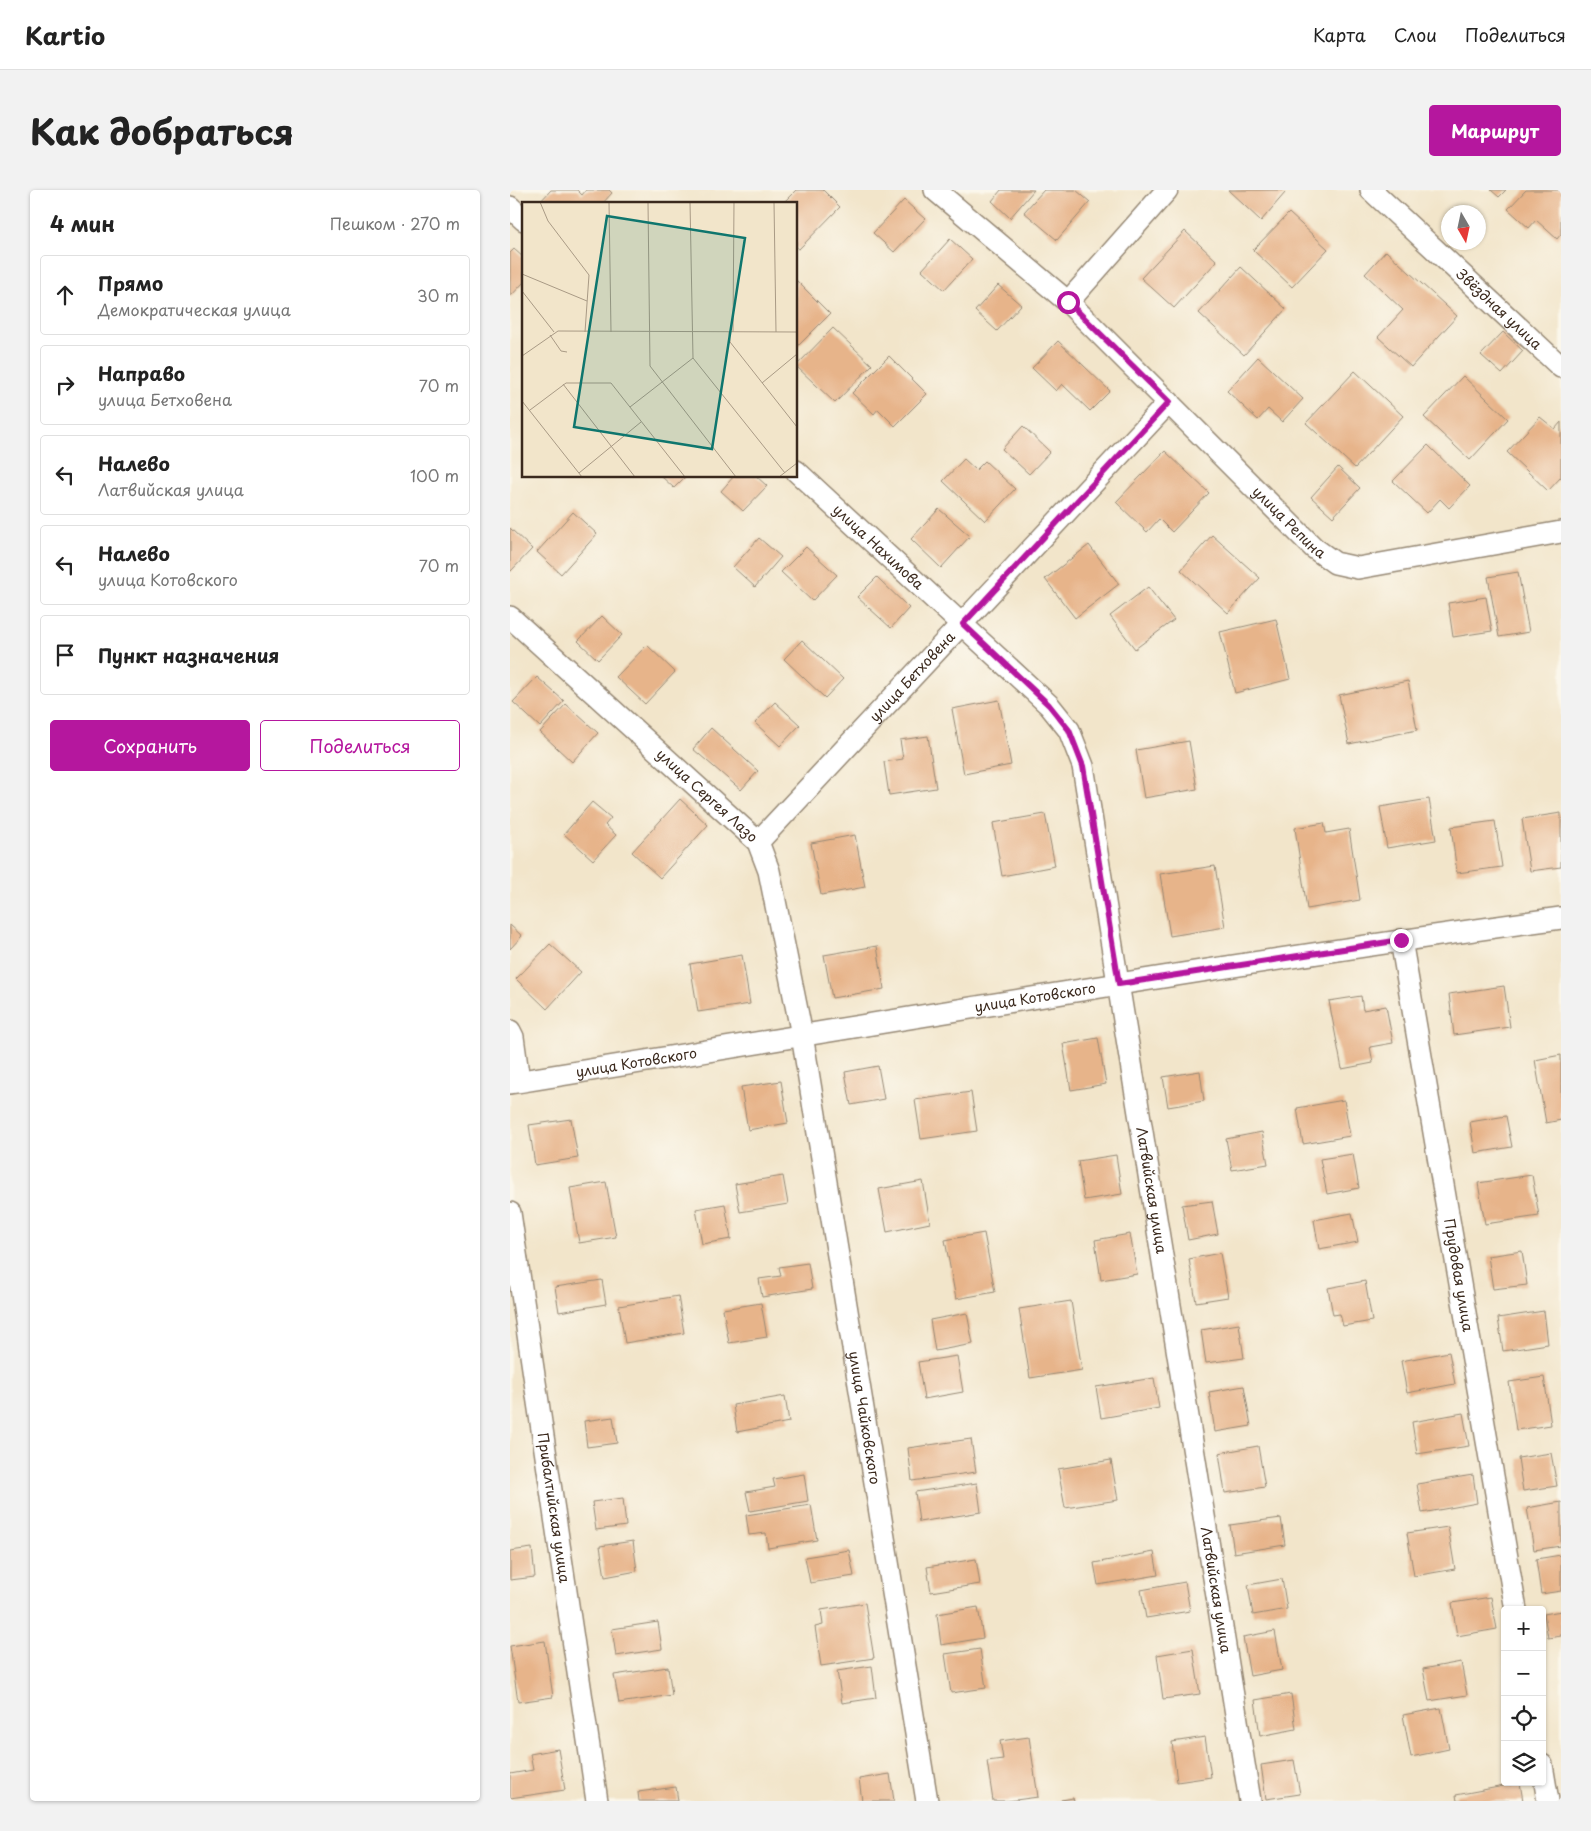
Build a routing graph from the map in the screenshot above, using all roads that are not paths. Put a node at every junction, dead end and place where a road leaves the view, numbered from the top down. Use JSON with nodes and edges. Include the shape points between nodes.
{"nodes":[{"id":1,"x":935,"y":190,"type":"edge"},
{"id":2,"x":1167,"y":190,"type":"edge"},
{"id":3,"x":1371,"y":190,"type":"edge"},
{"id":4,"x":510,"y":208,"type":"edge"},
{"id":5,"x":522,"y":218,"type":"edge"},
{"id":6,"x":1068,"y":302,"type":"junction"},
{"id":7,"x":1561,"y":367,"type":"edge"},
{"id":8,"x":1169,"y":402,"type":"junction"},
{"id":9,"x":798,"y":473,"type":"edge"},
{"id":10,"x":1561,"y":532,"type":"edge"},
{"id":11,"x":510,"y":617,"type":"edge"},
{"id":12,"x":963,"y":624,"type":"junction"},
{"id":13,"x":758,"y":842,"type":"junction"},
{"id":14,"x":1561,"y":918,"type":"edge"},
{"id":15,"x":1401,"y":940,"type":"junction"},
{"id":16,"x":1119,"y":984,"type":"junction"},
{"id":17,"x":510,"y":1031,"type":"edge"},
{"id":18,"x":802,"y":1035,"type":"junction"},
{"id":19,"x":515,"y":1082,"type":"edge"},
{"id":20,"x":510,"y":1212,"type":"edge"},
{"id":21,"x":1515,"y":1606,"type":"edge"},
{"id":22,"x":1545,"y":1786,"type":"edge"},
{"id":23,"x":597,"y":1801,"type":"edge"},
{"id":24,"x":927,"y":1801,"type":"edge"},
{"id":25,"x":1250,"y":1801,"type":"edge"},
{"id":26,"x":1548,"y":1801,"type":"edge"}],
"edges":[{"from":1,"to":6,"type":"street","name":"улица Репина"},
{"from":2,"to":6,"type":"street"},
{"from":3,"to":7,"type":"street","name":"Звёздная улица"},
{"from":4,"to":5,"type":"street"},
{"from":6,"to":8,"type":"street","name":"улица Репина"},
{"from":8,"to":10,"type":"street","name":"улица Репина","via":[[1314,548],[1335,563],[1358,568]]},
{"from":8,"to":12,"type":"street","name":"улица Бетховена"},
{"from":9,"to":12,"type":"street","name":"улица Нахимова"},
{"from":11,"to":13,"type":"street","name":"улица Сергея Лазо"},
{"from":12,"to":13,"type":"street","name":"улица Бетховена"},
{"from":12,"to":16,"type":"street","name":"Латвийская улица","via":[[1049,705],[1069,730],[1083,766]]},
{"from":13,"to":18,"type":"street","name":"улица Сергея Лазо","via":[[769,871]]},
{"from":14,"to":15,"type":"street","name":"улица Котовского"},
{"from":15,"to":16,"type":"street","name":"улица Котовского"},
{"from":15,"to":21,"type":"street","name":"Прудовая улица"},
{"from":16,"to":18,"type":"street","name":"улица Котовского"},
{"from":16,"to":25,"type":"street","name":"Латвийская улица"},
{"from":17,"to":19,"type":"street"},
{"from":18,"to":19,"type":"street","name":"улица Котовского"},
{"from":18,"to":24,"type":"street","name":"улица Чайковского"},
{"from":20,"to":23,"type":"street","name":"Прибалтийская улица"},
{"from":22,"to":26,"type":"street"}]}
